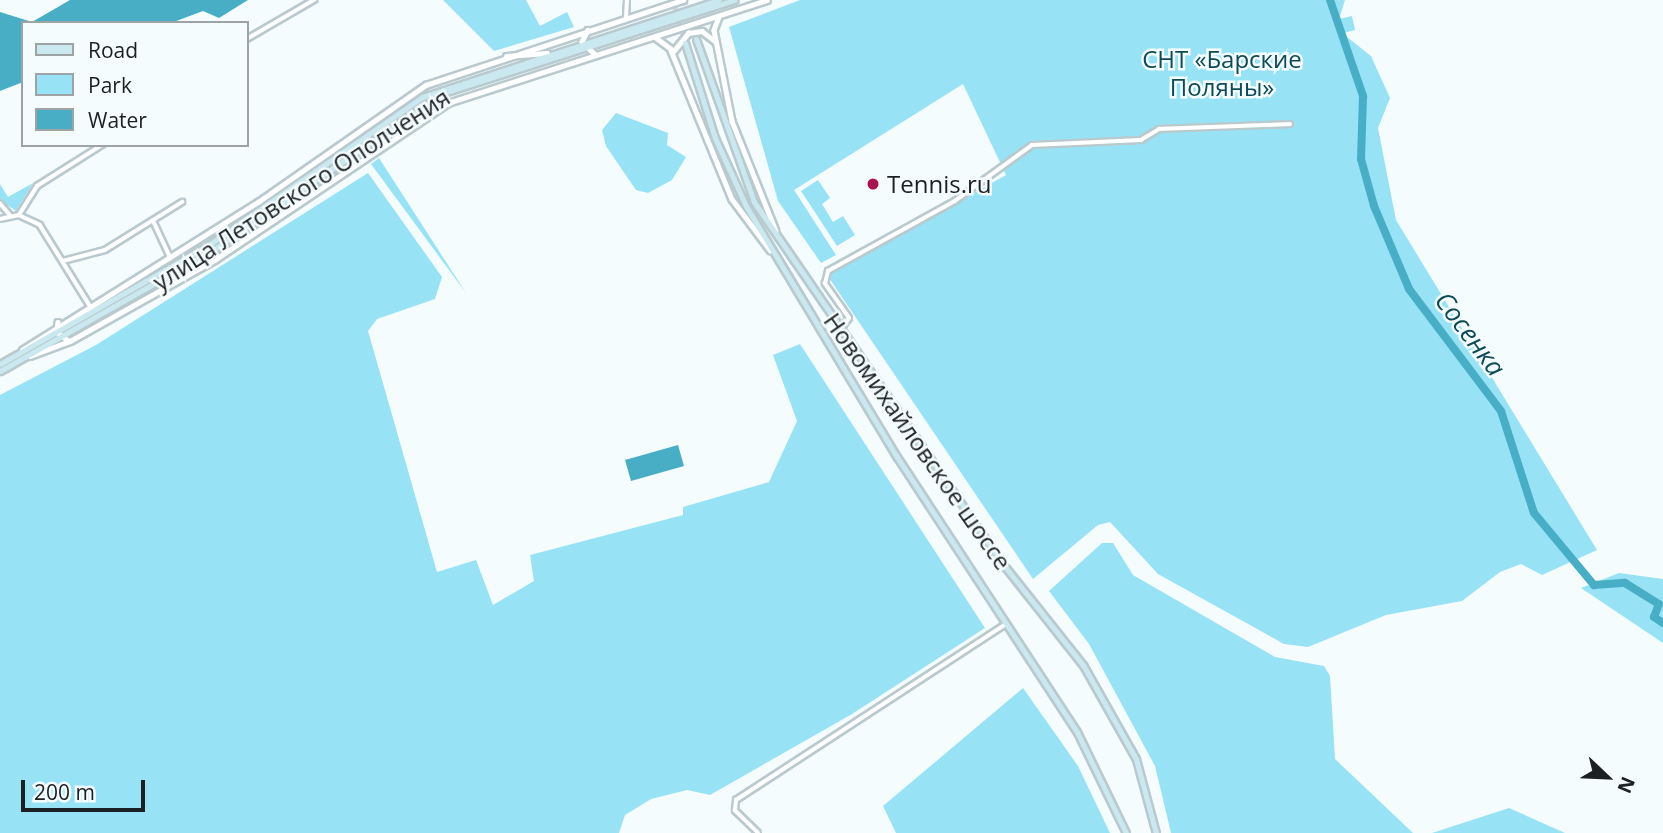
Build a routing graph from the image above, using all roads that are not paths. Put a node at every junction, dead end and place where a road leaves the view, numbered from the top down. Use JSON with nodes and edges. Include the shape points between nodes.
{"nodes":[{"id":1,"x":314,"y":0,"type":"edge"},
{"id":2,"x":627,"y":0,"type":"edge"},
{"id":3,"x":654,"y":0,"type":"edge"},
{"id":4,"x":684,"y":0,"type":"edge"},
{"id":5,"x":719,"y":0,"type":"edge"},
{"id":6,"x":735,"y":0,"type":"edge"},
{"id":7,"x":767,"y":0,"type":"edge"},
{"id":8,"x":647,"y":11,"type":"junction"},
{"id":9,"x":725,"y":13,"type":"junction"},
{"id":10,"x":626,"y":18,"type":"junction"},
{"id":11,"x":588,"y":30,"type":"junction"},
{"id":12,"x":652,"y":37,"type":"junction"},
{"id":13,"x":248,"y":38,"type":"edge"},
{"id":14,"x":695,"y":39,"type":"tunnel mouth"},
{"id":15,"x":685,"y":43,"type":"tunnel mouth"},
{"id":16,"x":583,"y":45,"type":"junction"},
{"id":17,"x":717,"y":45,"type":"junction"},
{"id":18,"x":547,"y":53,"type":"junction"},
{"id":19,"x":595,"y":54,"type":"junction"},
{"id":20,"x":672,"y":55,"type":"junction"},
{"id":21,"x":497,"y":57,"type":"junction"},
{"id":22,"x":1290,"y":124,"type":"dead end"},
{"id":23,"x":99,"y":147,"type":"edge"},
{"id":24,"x":182,"y":202,"type":"dead end"},
{"id":25,"x":0,"y":203,"type":"edge"},
{"id":26,"x":19,"y":215,"type":"junction"},
{"id":27,"x":11,"y":216,"type":"junction"},
{"id":28,"x":0,"y":219,"type":"edge"},
{"id":29,"x":154,"y":222,"type":"junction"},
{"id":30,"x":785,"y":251,"type":"junction"},
{"id":31,"x":775,"y":256,"type":"junction"},
{"id":32,"x":171,"y":258,"type":"junction"},
{"id":33,"x":63,"y":261,"type":"junction"},
{"id":34,"x":89,"y":304,"type":"junction"},
{"id":35,"x":58,"y":321,"type":"junction"},
{"id":36,"x":839,"y":331,"type":"junction"},
{"id":37,"x":59,"y":334,"type":"junction"},
{"id":38,"x":70,"y":341,"type":"junction"},
{"id":39,"x":12,"y":357,"type":"junction"},
{"id":40,"x":24,"y":358,"type":"junction"},
{"id":41,"x":0,"y":364,"type":"edge"},
{"id":42,"x":0,"y":371,"type":"edge"},
{"id":43,"x":1006,"y":624,"type":"junction"},
{"id":44,"x":758,"y":833,"type":"edge"},
{"id":45,"x":1126,"y":833,"type":"edge"},
{"id":46,"x":1156,"y":833,"type":"edge"}],
"edges":[{"from":1,"to":13,"type":"street"},
{"from":2,"to":10,"type":"street"},
{"from":3,"to":8,"type":"street"},
{"from":4,"to":8,"type":"street"},
{"from":5,"to":16,"type":"main road","name":"улица Летовского Ополчения"},
{"from":6,"to":16,"type":"main road","name":"улица Летовского Ополчения"},
{"from":7,"to":9,"type":"street"},
{"from":8,"to":10,"type":"street"},
{"from":9,"to":12,"type":"street"},
{"from":9,"to":17,"type":"street","via":[[714,26]]},
{"from":10,"to":11,"type":"street"},
{"from":11,"to":16,"type":"street"},
{"from":11,"to":21,"type":"street"},
{"from":12,"to":19,"type":"street"},
{"from":12,"to":20,"type":"street","via":[[665,40]]},
{"from":14,"to":30,"type":"main road","name":"Новомихайловское шоссе","via":[[736,164]]},
{"from":15,"to":31,"type":"main road","name":"Новомихайловское шоссе","via":[[726,167]]},
{"from":16,"to":18,"type":"main road","name":"улица Летовского Ополчения"},
{"from":16,"to":19,"type":"street"},
{"from":16,"to":37,"type":"main road","name":"улица Летовского Ополчения","via":[[424,103],[213,250]]},
{"from":17,"to":20,"type":"street","via":[[702,31],[688,33],[677,39]]},
{"from":17,"to":30,"type":"street","via":[[738,142]]},
{"from":18,"to":21,"type":"street"},
{"from":18,"to":37,"type":"main road","name":"улица Летовского Ополчения","via":[[422,97],[210,244]]},
{"from":19,"to":38,"type":"street","via":[[448,103],[216,259]]},
{"from":20,"to":31,"type":"street","via":[[732,199]]},
{"from":21,"to":32,"type":"street","via":[[409,95]]},
{"from":22,"to":36,"type":"street","via":[[1159,129],[1141,140],[1032,145],[955,201],[828,271],[825,284],[849,318]]},
{"from":23,"to":26,"type":"street","via":[[37,186]]},
{"from":24,"to":29,"type":"street"},
{"from":25,"to":27,"type":"street"},
{"from":26,"to":27,"type":"street"},
{"from":26,"to":33,"type":"street","via":[[40,225]]},
{"from":27,"to":28,"type":"street"},
{"from":29,"to":32,"type":"street"},
{"from":29,"to":33,"type":"street","via":[[105,250]]},
{"from":30,"to":36,"type":"main road","name":"Новомихайловское шоссе"},
{"from":31,"to":43,"type":"main road","name":"Новомихайловское шоссе"},
{"from":32,"to":34,"type":"street"},
{"from":33,"to":34,"type":"street"},
{"from":34,"to":35,"type":"street"},
{"from":35,"to":37,"type":"street"},
{"from":35,"to":39,"type":"street"},
{"from":36,"to":46,"type":"main road","name":"Новомихайловское шоссе","via":[[1006,568],[1083,665],[1136,759]]},
{"from":37,"to":38,"type":"street"},
{"from":37,"to":39,"type":"main road","name":"улица Летовского Ополчения"},
{"from":37,"to":40,"type":"main road","name":"улица Летовского Ополчения"},
{"from":38,"to":40,"type":"street"},
{"from":39,"to":41,"type":"main road","name":"улица Летовского Ополчения"},
{"from":40,"to":42,"type":"main road","name":"улица Летовского Ополчения"},
{"from":43,"to":44,"type":"street","via":[[736,800],[735,811]]},
{"from":43,"to":45,"type":"main road","name":"Новомихайловское шоссе","via":[[1097,765]]}]}
